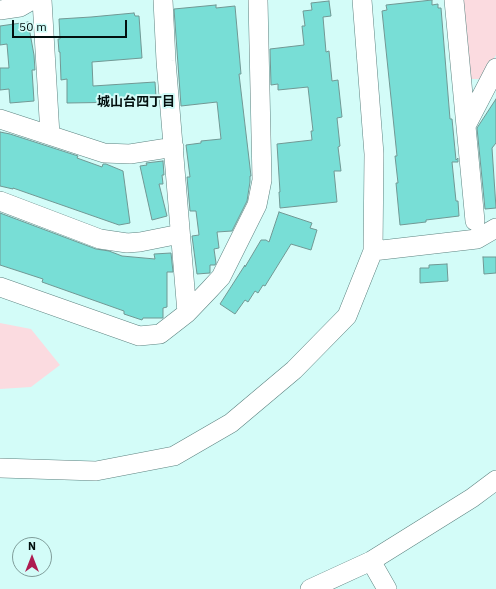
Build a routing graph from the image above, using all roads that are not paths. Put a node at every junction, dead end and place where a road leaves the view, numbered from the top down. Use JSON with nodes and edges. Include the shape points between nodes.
{"nodes":[{"id":1,"x":32,"y":0,"type":"edge"},
{"id":2,"x":42,"y":0,"type":"edge"},
{"id":3,"x":163,"y":0,"type":"edge"},
{"id":4,"x":258,"y":0,"type":"edge"},
{"id":5,"x":362,"y":0,"type":"edge"},
{"id":6,"x":454,"y":0,"type":"edge"},
{"id":7,"x":0,"y":10,"type":"edge"},
{"id":8,"x":496,"y":68,"type":"edge"},
{"id":9,"x":0,"y":119,"type":"edge"},
{"id":10,"x":467,"y":124,"type":"junction"},
{"id":11,"x":50,"y":135,"type":"junction"},
{"id":12,"x":174,"y":148,"type":"junction"},
{"id":13,"x":0,"y":201,"type":"edge"},
{"id":14,"x":475,"y":221,"type":"dead end"},
{"id":15,"x":496,"y":228,"type":"edge"},
{"id":16,"x":180,"y":234,"type":"junction"},
{"id":17,"x":373,"y":251,"type":"junction"},
{"id":18,"x":0,"y":287,"type":"edge"},
{"id":19,"x":187,"y":313,"type":"junction"},
{"id":20,"x":0,"y":468,"type":"edge"},
{"id":21,"x":496,"y":480,"type":"edge"},
{"id":22,"x":371,"y":561,"type":"junction"},
{"id":23,"x":310,"y":589,"type":"edge"},
{"id":24,"x":387,"y":589,"type":"edge"}],
"edges":[{"from":1,"to":7,"type":"street","via":[[20,7]]},
{"from":2,"to":11,"type":"street"},
{"from":3,"to":12,"type":"street"},
{"from":4,"to":19,"type":"street","via":[[262,180],[257,205],[221,277]]},
{"from":5,"to":17,"type":"street","via":[[374,154]]},
{"from":6,"to":10,"type":"street"},
{"from":8,"to":10,"type":"street"},
{"from":9,"to":11,"type":"street"},
{"from":10,"to":14,"type":"street"},
{"from":11,"to":12,"type":"street","via":[[104,153],[130,154]]},
{"from":12,"to":16,"type":"street"},
{"from":13,"to":16,"type":"street","via":[[100,239],[127,243]]},
{"from":15,"to":17,"type":"street","via":[[478,239]]},
{"from":16,"to":19,"type":"street"},
{"from":17,"to":20,"type":"street","via":[[347,316],[294,370],[231,423],[174,456],[96,471]]},
{"from":18,"to":19,"type":"street","via":[[139,336],[160,334]]},
{"from":21,"to":22,"type":"street","via":[[472,498]]},
{"from":22,"to":23,"type":"street"},
{"from":22,"to":24,"type":"street"}]}
